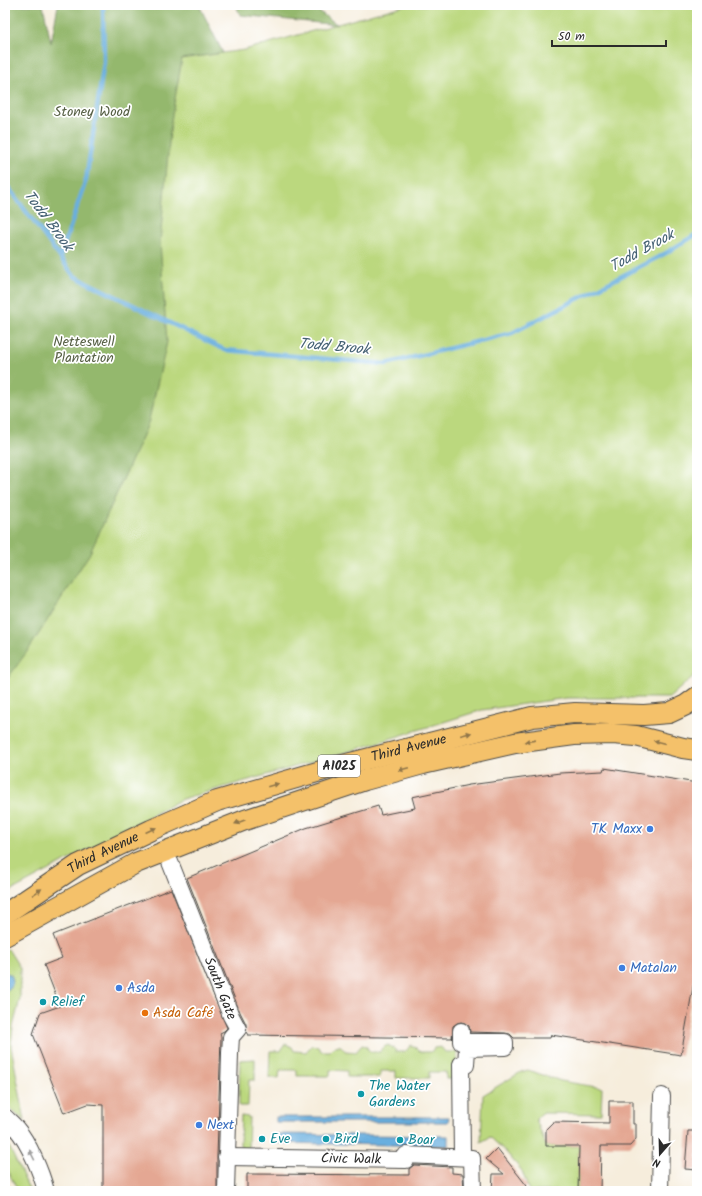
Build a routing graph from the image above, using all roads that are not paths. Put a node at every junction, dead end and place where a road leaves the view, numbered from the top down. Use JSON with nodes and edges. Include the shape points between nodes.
{"nodes":[{"id":1,"x":697,"y":697,"type":"edge"},
{"id":2,"x":697,"y":750,"type":"edge"},
{"id":3,"x":170,"y":862,"type":"dead end"},
{"id":4,"x":5,"y":914,"type":"edge"},
{"id":5,"x":5,"y":936,"type":"edge"},
{"id":6,"x":461,"y":1031,"type":"dead end"},
{"id":7,"x":662,"y":1096,"type":"dead end"},
{"id":8,"x":5,"y":1117,"type":"edge"},
{"id":9,"x":226,"y":1157,"type":"junction"},
{"id":10,"x":467,"y":1157,"type":"junction"},
{"id":11,"x":46,"y":1191,"type":"edge"},
{"id":12,"x":226,"y":1191,"type":"edge"},
{"id":13,"x":473,"y":1191,"type":"edge"},
{"id":14,"x":660,"y":1191,"type":"edge"}],
"edges":[{"from":4,"to":1,"type":"main road","name":"Third Avenue","number":"A1025","one_way":true,"via":[[78,865],[217,802],[331,768],[532,717],[575,713],[669,713]]},
{"from":2,"to":5,"type":"main road","name":"Third Avenue","number":"A1025","one_way":true,"via":[[636,736],[574,735],[514,743],[416,766],[365,780],[245,820],[136,863]]},
{"from":3,"to":9,"type":"street","name":"South Gate","via":[[238,1029],[231,1037]]},
{"from":6,"to":10,"type":"street","via":[[461,1042],[505,1042],[505,1047],[467,1048],[466,1065],[461,1064]]},
{"from":7,"to":14,"type":"street"},
{"from":11,"to":8,"type":"street","one_way":true,"via":[[42,1175],[31,1152],[17,1129]]},
{"from":9,"to":10,"type":"street","name":"Civic Walk","via":[[406,1160],[406,1155]]},
{"from":9,"to":12,"type":"street","name":"South Gate"},
{"from":10,"to":13,"type":"street"}]}
